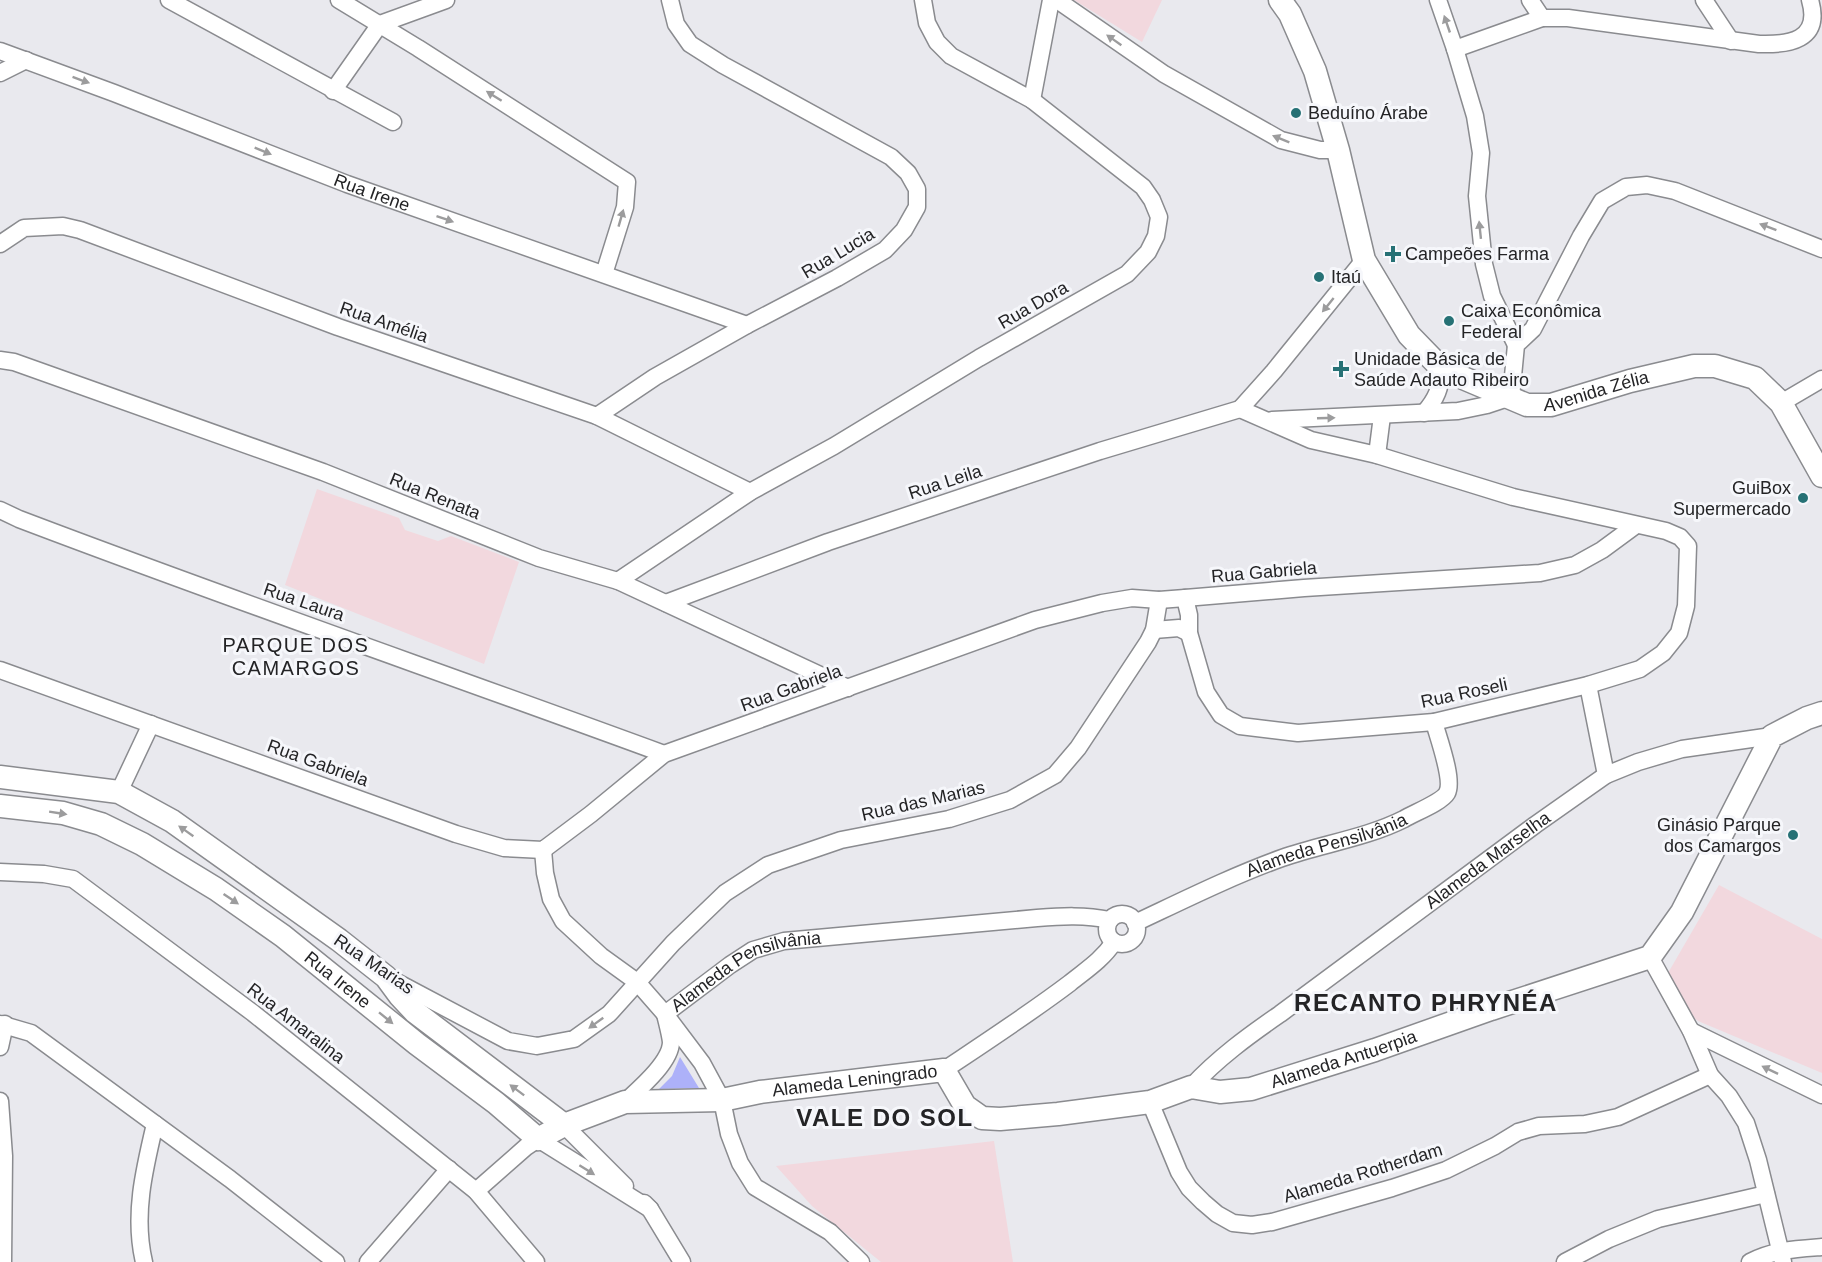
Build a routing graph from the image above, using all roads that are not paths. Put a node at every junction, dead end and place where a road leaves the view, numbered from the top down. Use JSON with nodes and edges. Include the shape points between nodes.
{"nodes":[{"id":1,"x":169,"y":0,"type":"edge"},
{"id":2,"x":339,"y":0,"type":"edge"},
{"id":3,"x":446,"y":0,"type":"edge"},
{"id":4,"x":670,"y":0,"type":"edge"},
{"id":5,"x":922,"y":0,"type":"edge"},
{"id":6,"x":1051,"y":0,"type":"edge"},
{"id":7,"x":1057,"y":0,"type":"edge"},
{"id":8,"x":1280,"y":0,"type":"edge"},
{"id":9,"x":1438,"y":0,"type":"edge"},
{"id":10,"x":1530,"y":0,"type":"edge"},
{"id":11,"x":1704,"y":0,"type":"edge"},
{"id":12,"x":1810,"y":0,"type":"edge"},
{"id":13,"x":1542,"y":18,"type":"junction"},
{"id":14,"x":380,"y":24,"type":"junction"},
{"id":15,"x":1731,"y":40,"type":"junction"},
{"id":16,"x":1455,"y":49,"type":"junction"},
{"id":17,"x":0,"y":51,"type":"edge"},
{"id":18,"x":26,"y":60,"type":"junction"},
{"id":19,"x":0,"y":72,"type":"edge"},
{"id":20,"x":333,"y":91,"type":"junction"},
{"id":21,"x":1032,"y":100,"type":"junction"},
{"id":22,"x":393,"y":122,"type":"dead end"},
{"id":23,"x":1338,"y":150,"type":"junction"},
{"id":24,"x":0,"y":244,"type":"edge"},
{"id":25,"x":1822,"y":249,"type":"edge"},
{"id":26,"x":1364,"y":260,"type":"junction"},
{"id":27,"x":604,"y":274,"type":"junction"},
{"id":28,"x":747,"y":325,"type":"junction"},
{"id":29,"x":1516,"y":345,"type":"junction"},
{"id":30,"x":0,"y":360,"type":"edge"},
{"id":31,"x":1442,"y":369,"type":"junction"},
{"id":32,"x":1822,"y":379,"type":"edge"},
{"id":33,"x":1511,"y":397,"type":"junction"},
{"id":34,"x":1780,"y":403,"type":"junction"},
{"id":35,"x":1240,"y":409,"type":"junction"},
{"id":36,"x":1424,"y":413,"type":"junction"},
{"id":37,"x":597,"y":416,"type":"junction"},
{"id":38,"x":1382,"y":416,"type":"junction"},
{"id":39,"x":1268,"y":420,"type":"junction"},
{"id":40,"x":1377,"y":455,"type":"junction"},
{"id":41,"x":1822,"y":476,"type":"edge"},
{"id":42,"x":750,"y":492,"type":"junction"},
{"id":43,"x":0,"y":510,"type":"edge"},
{"id":44,"x":1636,"y":525,"type":"junction"},
{"id":45,"x":618,"y":581,"type":"junction"},
{"id":46,"x":1185,"y":598,"type":"junction"},
{"id":47,"x":1159,"y":600,"type":"junction"},
{"id":48,"x":666,"y":603,"type":"junction"},
{"id":49,"x":1154,"y":630,"type":"junction"},
{"id":50,"x":1189,"y":633,"type":"junction"},
{"id":51,"x":0,"y":670,"type":"edge"},
{"id":52,"x":1588,"y":685,"type":"junction"},
{"id":53,"x":848,"y":688,"type":"junction"},
{"id":54,"x":1822,"y":713,"type":"edge"},
{"id":55,"x":1434,"y":722,"type":"junction"},
{"id":56,"x":151,"y":724,"type":"junction"},
{"id":57,"x":1772,"y":736,"type":"junction"},
{"id":58,"x":664,"y":754,"type":"junction"},
{"id":59,"x":1606,"y":775,"type":"junction"},
{"id":60,"x":0,"y":777,"type":"edge"},
{"id":61,"x":120,"y":792,"type":"junction"},
{"id":62,"x":0,"y":806,"type":"edge"},
{"id":63,"x":543,"y":850,"type":"junction"},
{"id":64,"x":0,"y":872,"type":"edge"},
{"id":65,"x":298,"y":911,"type":"junction"},
{"id":66,"x":1110,"y":920,"type":"junction"},
{"id":67,"x":1135,"y":923,"type":"junction"},
{"id":68,"x":284,"y":936,"type":"junction"},
{"id":69,"x":339,"y":940,"type":"junction"},
{"id":70,"x":1114,"y":942,"type":"junction"},
{"id":71,"x":1650,"y":957,"type":"junction"},
{"id":72,"x":320,"y":965,"type":"junction"},
{"id":73,"x":386,"y":977,"type":"junction"},
{"id":74,"x":638,"y":982,"type":"junction"},
{"id":75,"x":665,"y":1014,"type":"junction"},
{"id":76,"x":3,"y":1024,"type":"edge"},
{"id":77,"x":1691,"y":1031,"type":"junction"},
{"id":78,"x":0,"y":1047,"type":"edge"},
{"id":79,"x":944,"y":1071,"type":"junction"},
{"id":80,"x":1710,"y":1074,"type":"junction"},
{"id":81,"x":1191,"y":1087,"type":"junction"},
{"id":82,"x":1822,"y":1095,"type":"edge"},
{"id":83,"x":722,"y":1100,"type":"junction"},
{"id":84,"x":0,"y":1101,"type":"edge"},
{"id":85,"x":625,"y":1102,"type":"junction"},
{"id":86,"x":1150,"y":1102,"type":"junction"},
{"id":87,"x":155,"y":1124,"type":"junction"},
{"id":88,"x":564,"y":1125,"type":"junction"},
{"id":89,"x":538,"y":1139,"type":"junction"},
{"id":90,"x":449,"y":1169,"type":"junction"},
{"id":91,"x":476,"y":1191,"type":"junction"},
{"id":92,"x":1766,"y":1194,"type":"junction"},
{"id":93,"x":650,"y":1209,"type":"junction"},
{"id":94,"x":1822,"y":1247,"type":"edge"},
{"id":95,"x":1781,"y":1256,"type":"edge"},
{"id":96,"x":3,"y":1262,"type":"edge"},
{"id":97,"x":144,"y":1262,"type":"edge"},
{"id":98,"x":336,"y":1262,"type":"edge"},
{"id":99,"x":368,"y":1262,"type":"edge"},
{"id":100,"x":536,"y":1262,"type":"edge"},
{"id":101,"x":682,"y":1262,"type":"edge"},
{"id":102,"x":861,"y":1262,"type":"edge"},
{"id":103,"x":1565,"y":1262,"type":"edge"},
{"id":104,"x":1750,"y":1262,"type":"edge"}],
"edges":[{"from":1,"to":20,"type":"street"},
{"from":2,"to":14,"type":"street"},
{"from":3,"to":14,"type":"street"},
{"from":4,"to":28,"type":"street","name":"Rua Lucia","via":[[676,24],[690,44],[891,157],[908,173],[917,189],[917,207],[904,230],[885,250]]},
{"from":5,"to":21,"type":"street","name":"Rua Dora","via":[[927,23],[937,42],[951,56]]},
{"from":6,"to":21,"type":"street"},
{"from":23,"to":7,"type":"street","one_way":true,"via":[[1320,150],[1281,140],[1164,74]]},
{"from":8,"to":23,"type":"street","name":"Avenida Zélia","via":[[1315,71]]},
{"from":16,"to":9,"type":"street","one_way":true},
{"from":10,"to":13,"type":"street"},
{"from":11,"to":15,"type":"street"},
{"from":12,"to":15,"type":"street","via":[[1812,26],[1792,42],[1780,45]]},
{"from":13,"to":15,"type":"street","via":[[1568,18]]},
{"from":13,"to":16,"type":"street"},
{"from":14,"to":20,"type":"street"},
{"from":27,"to":14,"type":"street","one_way":true,"via":[[625,207],[627,182]]},
{"from":29,"to":16,"type":"street","one_way":true,"via":[[1491,296],[1484,264],[1477,196],[1481,153],[1475,116]]},
{"from":17,"to":18,"type":"street","name":"Rua Irene"},
{"from":18,"to":19,"type":"street"},
{"from":18,"to":27,"type":"street","name":"Rua Irene","one_way":true,"via":[[347,184]]},
{"from":20,"to":22,"type":"street"},
{"from":21,"to":42,"type":"street","name":"Rua Dora","via":[[1143,187],[1159,217],[1148,252],[1127,274]]},
{"from":23,"to":26,"type":"street","name":"Avenida Zélia"},
{"from":24,"to":37,"type":"street","name":"Rua Amélia","via":[[24,228],[63,226],[80,230],[338,327]]},
{"from":25,"to":29,"type":"street","one_way":true,"via":[[1675,191],[1647,185],[1626,187],[1602,201],[1533,329]]},
{"from":26,"to":31,"type":"street","name":"Avenida Zélia","via":[[1409,335]]},
{"from":26,"to":35,"type":"street","one_way":true},
{"from":27,"to":28,"type":"street","name":"Rua Irene"},
{"from":28,"to":37,"type":"street","name":"Rua Lucia","via":[[655,377]]},
{"from":29,"to":33,"type":"street"},
{"from":30,"to":45,"type":"street","name":"Rua Renata","via":[[59,377],[312,468],[538,558]]},
{"from":31,"to":33,"type":"street","name":"Avenida Zélia"},
{"from":31,"to":36,"type":"street","via":[[1435,401]]},
{"from":32,"to":34,"type":"street"},
{"from":33,"to":34,"type":"street","name":"Avenida Zélia","via":[[1527,405],[1551,405],[1641,378],[1694,366],[1715,366],[1755,378]]},
{"from":33,"to":36,"type":"street","via":[[1458,411]]},
{"from":34,"to":41,"type":"street","name":"Avenida Zélia"},
{"from":35,"to":39,"type":"street"},
{"from":35,"to":48,"type":"street","name":"Rua Leila","via":[[839,538]]},
{"from":36,"to":38,"type":"street"},
{"from":37,"to":42,"type":"street","name":"Rua Amélia"},
{"from":39,"to":38,"type":"street","one_way":true},
{"from":38,"to":40,"type":"street"},
{"from":39,"to":40,"type":"street","via":[[1311,440]]},
{"from":40,"to":44,"type":"street","via":[[1513,497]]},
{"from":42,"to":45,"type":"street","name":"Rua Dora"},
{"from":43,"to":58,"type":"street","name":"Rua Laura","via":[[137,564]]},
{"from":44,"to":46,"type":"street","name":"Rua Gabriela","via":[[1575,565],[1540,573]]},
{"from":44,"to":52,"type":"street","name":"Rua Roseli","via":[[1666,531],[1688,546],[1686,606],[1678,633],[1663,653],[1640,669]]},
{"from":45,"to":48,"type":"street","name":"Rua Renata"},
{"from":46,"to":47,"type":"street","name":"Rua Gabriela"},
{"from":46,"to":50,"type":"street","name":"Rua Roseli"},
{"from":47,"to":49,"type":"street","name":"Rua das Marias"},
{"from":47,"to":53,"type":"street","name":"Rua Gabriela","via":[[1112,601],[1035,620]]},
{"from":48,"to":53,"type":"street","name":"Rua Renata"},
{"from":49,"to":50,"type":"street","via":[[1179,628]]},
{"from":49,"to":74,"type":"street","name":"Rua das Marias","via":[[1078,748],[1055,775],[1010,800],[949,819],[840,840],[768,865],[724,893]]},
{"from":50,"to":55,"type":"street","name":"Rua Roseli","via":[[1206,692],[1221,715],[1240,726],[1298,733]]},
{"from":51,"to":56,"type":"street","name":"Rua Gabriela"},
{"from":52,"to":55,"type":"street","name":"Rua Roseli"},
{"from":52,"to":59,"type":"street"},
{"from":53,"to":58,"type":"street","name":"Rua Gabriela"},
{"from":54,"to":57,"type":"street","name":"Alameda Marselha"},
{"from":55,"to":67,"type":"street","name":"Alameda Pensilvânia","via":[[1448,776],[1446,794],[1438,801],[1392,825],[1235,876]]},
{"from":56,"to":61,"type":"street"},
{"from":56,"to":63,"type":"street","name":"Rua Gabriela","via":[[456,834],[504,848]]},
{"from":57,"to":59,"type":"street","name":"Alameda Marselha","via":[[1682,749]]},
{"from":57,"to":71,"type":"street","via":[[1682,912]]},
{"from":58,"to":63,"type":"street","name":"Rua Gabriela"},
{"from":59,"to":81,"type":"street","name":"Alameda Marselha","via":[[1237,1044]]},
{"from":60,"to":61,"type":"street"},
{"from":65,"to":61,"type":"street","name":"Rua Marias","one_way":true,"via":[[172,821]]},
{"from":62,"to":68,"type":"street","name":"Rua Irene","one_way":true,"via":[[63,813],[101,824],[216,889]]},
{"from":63,"to":74,"type":"street","via":[[551,899],[563,921],[601,956]]},
{"from":64,"to":90,"type":"street","name":"Rua Amaralina","via":[[73,879],[254,1013]]},
{"from":65,"to":68,"type":"street"},
{"from":65,"to":69,"type":"street","name":"Rua Marias"},
{"from":66,"to":67,"type":"street","via":[[1126,915]]},
{"from":66,"to":70,"type":"street","via":[[1108,936]]},
{"from":66,"to":75,"type":"street","name":"Alameda Pensilvânia","via":[[1071,915],[784,941],[753,950]]},
{"from":67,"to":70,"type":"street","via":[[1136,935],[1131,942]]},
{"from":68,"to":72,"type":"street","name":"Rua Irene"},
{"from":69,"to":72,"type":"street"},
{"from":69,"to":73,"type":"street","name":"Rua Marias"},
{"from":70,"to":79,"type":"street","name":"Alameda Leningrado","via":[[1094,966]]},
{"from":71,"to":77,"type":"street"},
{"from":71,"to":81,"type":"street","name":"Alameda Antuerpia","via":[[1251,1089],[1220,1092]]},
{"from":72,"to":89,"type":"street","name":"Rua Irene","one_way":true},
{"from":74,"to":73,"type":"street","name":"Rua Marias","one_way":true,"via":[[609,1014],[574,1040],[537,1046],[508,1041]]},
{"from":88,"to":73,"type":"street","name":"Rua Irene","one_way":true,"via":[[414,1012]]},
{"from":74,"to":75,"type":"street"},
{"from":75,"to":83,"type":"street","via":[[702,1063]]},
{"from":75,"to":85,"type":"street","name":"Alameda Pensilvânia","via":[[671,1044],[662,1064]]},
{"from":76,"to":78,"type":"street"},
{"from":76,"to":87,"type":"street","via":[[31,1033]]},
{"from":77,"to":80,"type":"street"},
{"from":82,"to":77,"type":"street","one_way":true},
{"from":79,"to":83,"type":"street","name":"Alameda Leningrado","via":[[760,1092]]},
{"from":79,"to":86,"type":"street","name":"Alameda Antuerpia","via":[[965,1106],[982,1118],[1058,1114]]},
{"from":80,"to":86,"type":"street","name":"Alameda Rotherdam","via":[[1618,1117],[1518,1132],[1446,1170],[1252,1225],[1233,1223],[1217,1214],[1189,1188]]},
{"from":80,"to":92,"type":"street","via":[[1746,1124]]},
{"from":81,"to":86,"type":"street","name":"Alameda Antuerpia"},
{"from":83,"to":85,"type":"street","name":"Alameda Leningrado"},
{"from":83,"to":102,"type":"street","via":[[729,1134],[755,1187],[830,1232]]},
{"from":84,"to":96,"type":"street"},
{"from":85,"to":88,"type":"street","name":"Alameda Pensilvânia"},
{"from":87,"to":97,"type":"street","via":[[143,1175],[140,1243]]},
{"from":87,"to":98,"type":"street"},
{"from":88,"to":89,"type":"street","name":"Alameda Pensilvânia"},
{"from":88,"to":93,"type":"street","name":"Rua Irene"},
{"from":89,"to":91,"type":"street","name":"Alameda Pensilvânia"},
{"from":89,"to":93,"type":"street","name":"Rua Irene","one_way":true},
{"from":90,"to":91,"type":"street","name":"Rua Amaralina"},
{"from":90,"to":99,"type":"street"},
{"from":91,"to":100,"type":"street","name":"Rua Amaralina"},
{"from":92,"to":95,"type":"street"},
{"from":92,"to":103,"type":"street","via":[[1658,1220]]},
{"from":93,"to":101,"type":"street","name":"Rua Irene"},
{"from":94,"to":95,"type":"street"},
{"from":95,"to":104,"type":"street","via":[[1763,1256]]}]}
